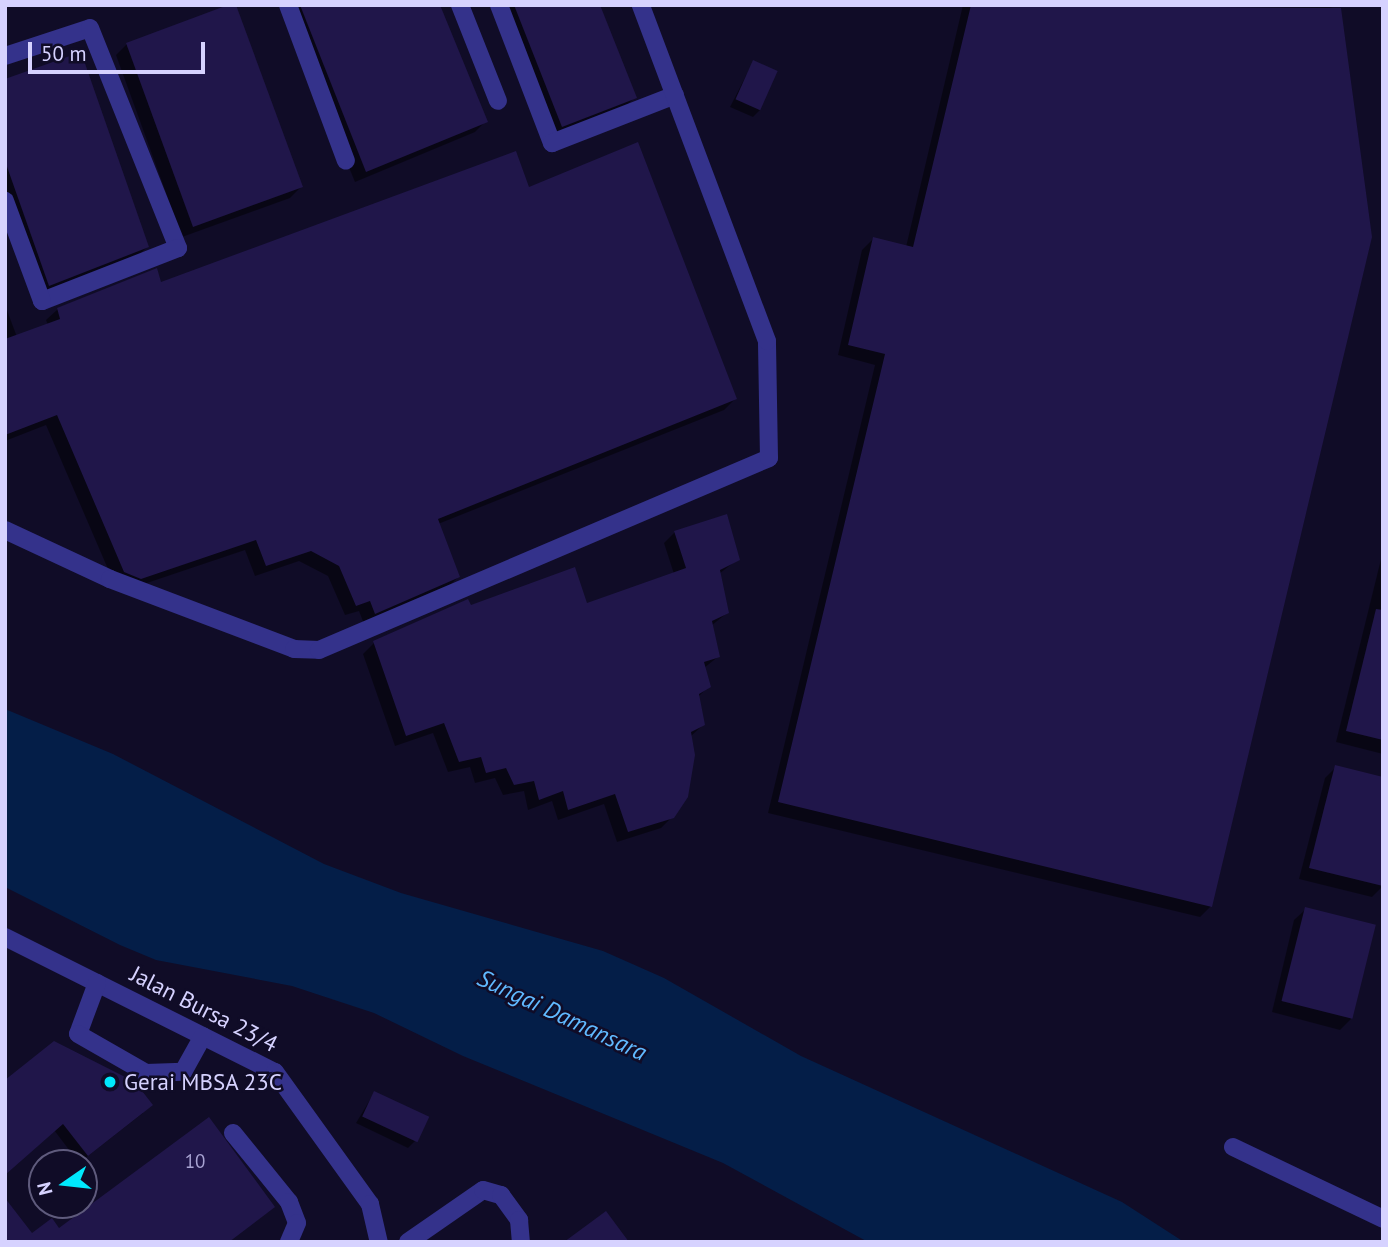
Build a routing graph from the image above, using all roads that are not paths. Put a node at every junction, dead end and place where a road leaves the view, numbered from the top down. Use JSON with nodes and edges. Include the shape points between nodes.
{"nodes":[{"id":1,"x":288,"y":5,"type":"edge"},
{"id":2,"x":460,"y":5,"type":"edge"},
{"id":3,"x":499,"y":5,"type":"edge"},
{"id":4,"x":641,"y":5,"type":"edge"},
{"id":5,"x":5,"y":57,"type":"edge"},
{"id":6,"x":675,"y":95,"type":"junction"},
{"id":7,"x":498,"y":100,"type":"dead end"},
{"id":8,"x":346,"y":161,"type":"dead end"},
{"id":9,"x":5,"y":201,"type":"edge"},
{"id":10,"x":5,"y":530,"type":"edge"},
{"id":11,"x":5,"y":937,"type":"edge"},
{"id":12,"x":97,"y":983,"type":"junction"},
{"id":13,"x":203,"y":1036,"type":"junction"},
{"id":14,"x":233,"y":1133,"type":"dead end"},
{"id":15,"x":1233,"y":1147,"type":"dead end"},
{"id":16,"x":1383,"y":1219,"type":"edge"},
{"id":17,"x":289,"y":1242,"type":"edge"},
{"id":18,"x":379,"y":1242,"type":"edge"},
{"id":19,"x":408,"y":1242,"type":"edge"},
{"id":20,"x":521,"y":1242,"type":"edge"}],
"edges":[{"from":1,"to":8,"type":"street"},
{"from":2,"to":7,"type":"street"},
{"from":3,"to":6,"type":"street","via":[[552,143]]},
{"from":4,"to":6,"type":"street"},
{"from":5,"to":9,"type":"street","via":[[90,27],[178,248],[41,302]]},
{"from":6,"to":10,"type":"street","via":[[767,341],[769,458],[318,650],[294,649],[147,593]]},
{"from":11,"to":12,"type":"street","name":"Jalan Bursa 23/4"},
{"from":12,"to":13,"type":"street","name":"Jalan Bursa 23/4"},
{"from":12,"to":13,"type":"street","via":[[78,1034],[146,1073],[183,1072]]},
{"from":13,"to":18,"type":"street","name":"Jalan Bursa 23/4","via":[[275,1072],[370,1204]]},
{"from":14,"to":17,"type":"street","via":[[289,1202],[298,1223]]},
{"from":15,"to":16,"type":"street"},
{"from":19,"to":20,"type":"street","via":[[482,1190],[501,1195],[519,1220]]}]}
